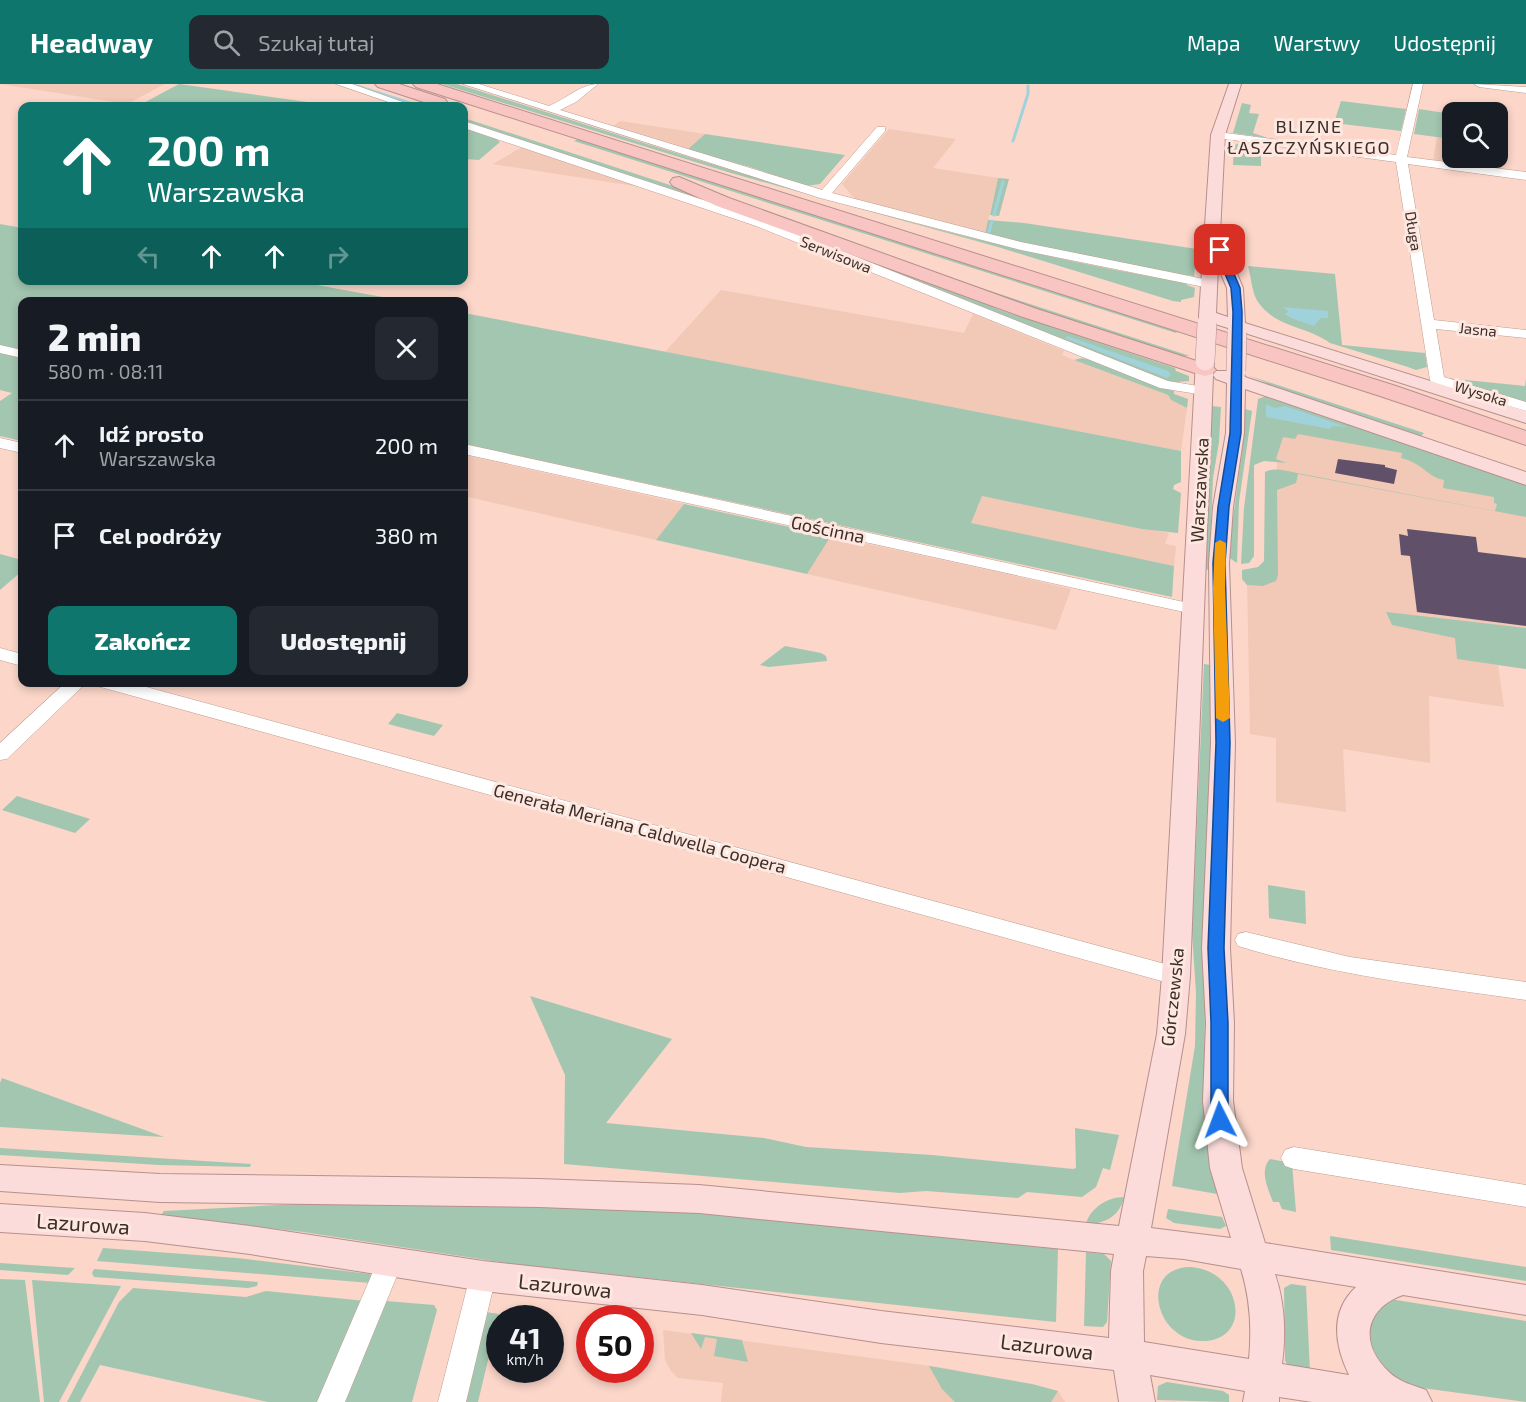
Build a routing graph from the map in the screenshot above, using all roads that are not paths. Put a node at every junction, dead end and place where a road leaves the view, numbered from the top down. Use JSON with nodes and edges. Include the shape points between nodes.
{"nodes":[{"id":1,"x":341,"y":84,"type":"edge"},
{"id":2,"x":383,"y":84,"type":"edge"},
{"id":3,"x":421,"y":84,"type":"edge"},
{"id":4,"x":468,"y":84,"type":"edge"},
{"id":5,"x":593,"y":84,"type":"edge"},
{"id":6,"x":1235,"y":84,"type":"edge"},
{"id":7,"x":1418,"y":84,"type":"edge"},
{"id":8,"x":1479,"y":84,"type":"edge"},
{"id":9,"x":1526,"y":90,"type":"edge"},
{"id":10,"x":397,"y":102,"type":"edge"},
{"id":11,"x":440,"y":102,"type":"edge"},
{"id":12,"x":550,"y":110,"type":"junction"},
{"id":13,"x":468,"y":111,"type":"edge"},
{"id":14,"x":468,"y":125,"type":"edge"},
{"id":15,"x":881,"y":129,"type":"dead end"},
{"id":16,"x":1218,"y":135,"type":"junction"},
{"id":17,"x":1401,"y":159,"type":"junction"},
{"id":18,"x":678,"y":165,"type":"junction"},
{"id":19,"x":658,"y":173,"type":"junction"},
{"id":20,"x":1526,"y":176,"type":"edge"},
{"id":21,"x":824,"y":195,"type":"junction"},
{"id":22,"x":1212,"y":231,"type":"junction"},
{"id":23,"x":1209,"y":284,"type":"junction"},
{"id":24,"x":1207,"y":319,"type":"junction"},
{"id":25,"x":1429,"y":324,"type":"junction"},
{"id":26,"x":1237,"y":328,"type":"junction"},
{"id":27,"x":1526,"y":334,"type":"edge"},
{"id":28,"x":0,"y":349,"type":"edge"},
{"id":29,"x":18,"y":353,"type":"edge"},
{"id":30,"x":1205,"y":365,"type":"junction"},
{"id":31,"x":1236,"y":376,"type":"junction"},
{"id":32,"x":1437,"y":380,"type":"joint"},
{"id":33,"x":1204,"y":391,"type":"junction"},
{"id":34,"x":1526,"y":407,"type":"edge"},
{"id":35,"x":1526,"y":417,"type":"edge"},
{"id":36,"x":1526,"y":438,"type":"edge"},
{"id":37,"x":0,"y":443,"type":"edge"},
{"id":38,"x":18,"y":447,"type":"edge"},
{"id":39,"x":468,"y":450,"type":"edge"},
{"id":40,"x":1526,"y":457,"type":"edge"},
{"id":41,"x":1526,"y":480,"type":"edge"},
{"id":42,"x":1193,"y":609,"type":"junction"},
{"id":43,"x":0,"y":654,"type":"edge"},
{"id":44,"x":18,"y":659,"type":"edge"},
{"id":45,"x":73,"y":687,"type":"edge"},
{"id":46,"x":122,"y":687,"type":"edge"},
{"id":47,"x":1188,"y":750,"type":"joint"},
{"id":48,"x":0,"y":754,"type":"edge"},
{"id":49,"x":1246,"y":940,"type":"dead end"},
{"id":50,"x":1176,"y":976,"type":"junction"},
{"id":51,"x":1526,"y":991,"type":"edge"},
{"id":52,"x":1294,"y":1158,"type":"dead end"},
{"id":53,"x":0,"y":1178,"type":"edge"},
{"id":54,"x":1526,"y":1196,"type":"edge"},
{"id":55,"x":0,"y":1218,"type":"edge"},
{"id":56,"x":1132,"y":1240,"type":"junction"},
{"id":57,"x":1254,"y":1256,"type":"junction"},
{"id":58,"x":390,"y":1261,"type":"junction"},
{"id":59,"x":483,"y":1276,"type":"junction"},
{"id":60,"x":1403,"y":1280,"type":"junction"},
{"id":61,"x":1526,"y":1300,"type":"edge"},
{"id":62,"x":1129,"y":1356,"type":"junction"},
{"id":63,"x":1262,"y":1390,"type":"edge"},
{"id":64,"x":1409,"y":1401,"type":"edge"},
{"id":65,"x":331,"y":1402,"type":"edge"},
{"id":66,"x":452,"y":1402,"type":"edge"},
{"id":67,"x":1137,"y":1402,"type":"edge"}],
"edges":[{"from":1,"to":10,"type":"street"},
{"from":2,"to":11,"type":"highway"},
{"from":3,"to":18,"type":"highway"},
{"from":4,"to":12,"type":"street"},
{"from":5,"to":12,"type":"street"},
{"from":6,"to":16,"type":"main road","name":"Warszawska"},
{"from":7,"to":17,"type":"street","name":"Długa"},
{"from":8,"to":9,"type":"street"},
{"from":12,"to":21,"type":"street"},
{"from":13,"to":19,"type":"highway"},
{"from":14,"to":33,"type":"street","name":"Serwisowa","via":[[760,223],[1165,385]]},
{"from":15,"to":21,"type":"street"},
{"from":16,"to":17,"type":"street"},
{"from":16,"to":22,"type":"main road","name":"Warszawska"},
{"from":17,"to":20,"type":"street"},
{"from":17,"to":25,"type":"street","name":"Długa"},
{"from":18,"to":24,"type":"highway","via":[[1016,254]]},
{"from":18,"to":36,"type":"highway"},
{"from":19,"to":30,"type":"highway","via":[[723,201],[1030,313]]},
{"from":19,"to":40,"type":"highway","via":[[1374,404]]},
{"from":21,"to":23,"type":"street","via":[[1081,261]]},
{"from":22,"to":23,"type":"main road","name":"Warszawska"},
{"from":22,"to":26,"type":"main road","name":"Warszawska","via":[[1235,288]]},
{"from":23,"to":24,"type":"main road","name":"Warszawska"},
{"from":24,"to":26,"type":"main road"},
{"from":24,"to":30,"type":"main road","name":"Warszawska","bridge":true},
{"from":25,"to":27,"type":"street","name":"Jasna"},
{"from":25,"to":32,"type":"street","name":"Długa"},
{"from":26,"to":31,"type":"main road","name":"Warszawska","bridge":true},
{"from":26,"to":35,"type":"main road"},
{"from":28,"to":29,"type":"street"},
{"from":30,"to":31,"type":"main road"},
{"from":30,"to":33,"type":"main road","name":"Warszawska"},
{"from":31,"to":41,"type":"main road"},
{"from":31,"to":57,"type":"main road","name":"Warszawska","via":[[1235,433],[1219,563],[1223,743],[1216,948],[1220,1023],[1218,1101],[1226,1168]]},
{"from":32,"to":34,"type":"street","name":"Wysoka"},
{"from":33,"to":42,"type":"main road","name":"Warszawska"},
{"from":37,"to":38,"type":"street"},
{"from":39,"to":42,"type":"street","name":"Gościnna"},
{"from":42,"to":47,"type":"main road","name":"Warszawska"},
{"from":43,"to":44,"type":"street"},
{"from":45,"to":48,"type":"street"},
{"from":46,"to":50,"type":"street","name":"Generała Meriana Caldwella Coopera"},
{"from":47,"to":50,"type":"main road","name":"Górczewska"},
{"from":49,"to":51,"type":"street","via":[[1322,960]]},
{"from":50,"to":56,"type":"main road","name":"Górczewska","via":[[1171,1034]]},
{"from":52,"to":54,"type":"street"},
{"from":53,"to":56,"type":"main road","name":"Lazurowa","via":[[160,1188],[699,1199]]},
{"from":55,"to":58,"type":"main road","name":"Lazurowa","via":[[145,1227]]},
{"from":56,"to":57,"type":"main road","name":"Lazurowa"},
{"from":56,"to":62,"type":"main road","name":"Górczewska","via":[[1125,1299]]},
{"from":57,"to":60,"type":"main road"},
{"from":57,"to":63,"type":"main road","via":[[1265,1292],[1268,1340]]},
{"from":58,"to":59,"type":"main road","name":"Lazurowa"},
{"from":58,"to":65,"type":"street"},
{"from":59,"to":62,"type":"main road","name":"Lazurowa","via":[[702,1300],[881,1327]]},
{"from":59,"to":66,"type":"street"},
{"from":60,"to":61,"type":"main road"},
{"from":60,"to":64,"type":"main road","via":[[1389,1283],[1363,1300],[1353,1315],[1352,1326],[1362,1368],[1381,1388]]},
{"from":62,"to":63,"type":"main road","name":"Lazurowa"},
{"from":62,"to":67,"type":"main road"},
{"from":63,"to":64,"type":"main road"}]}
